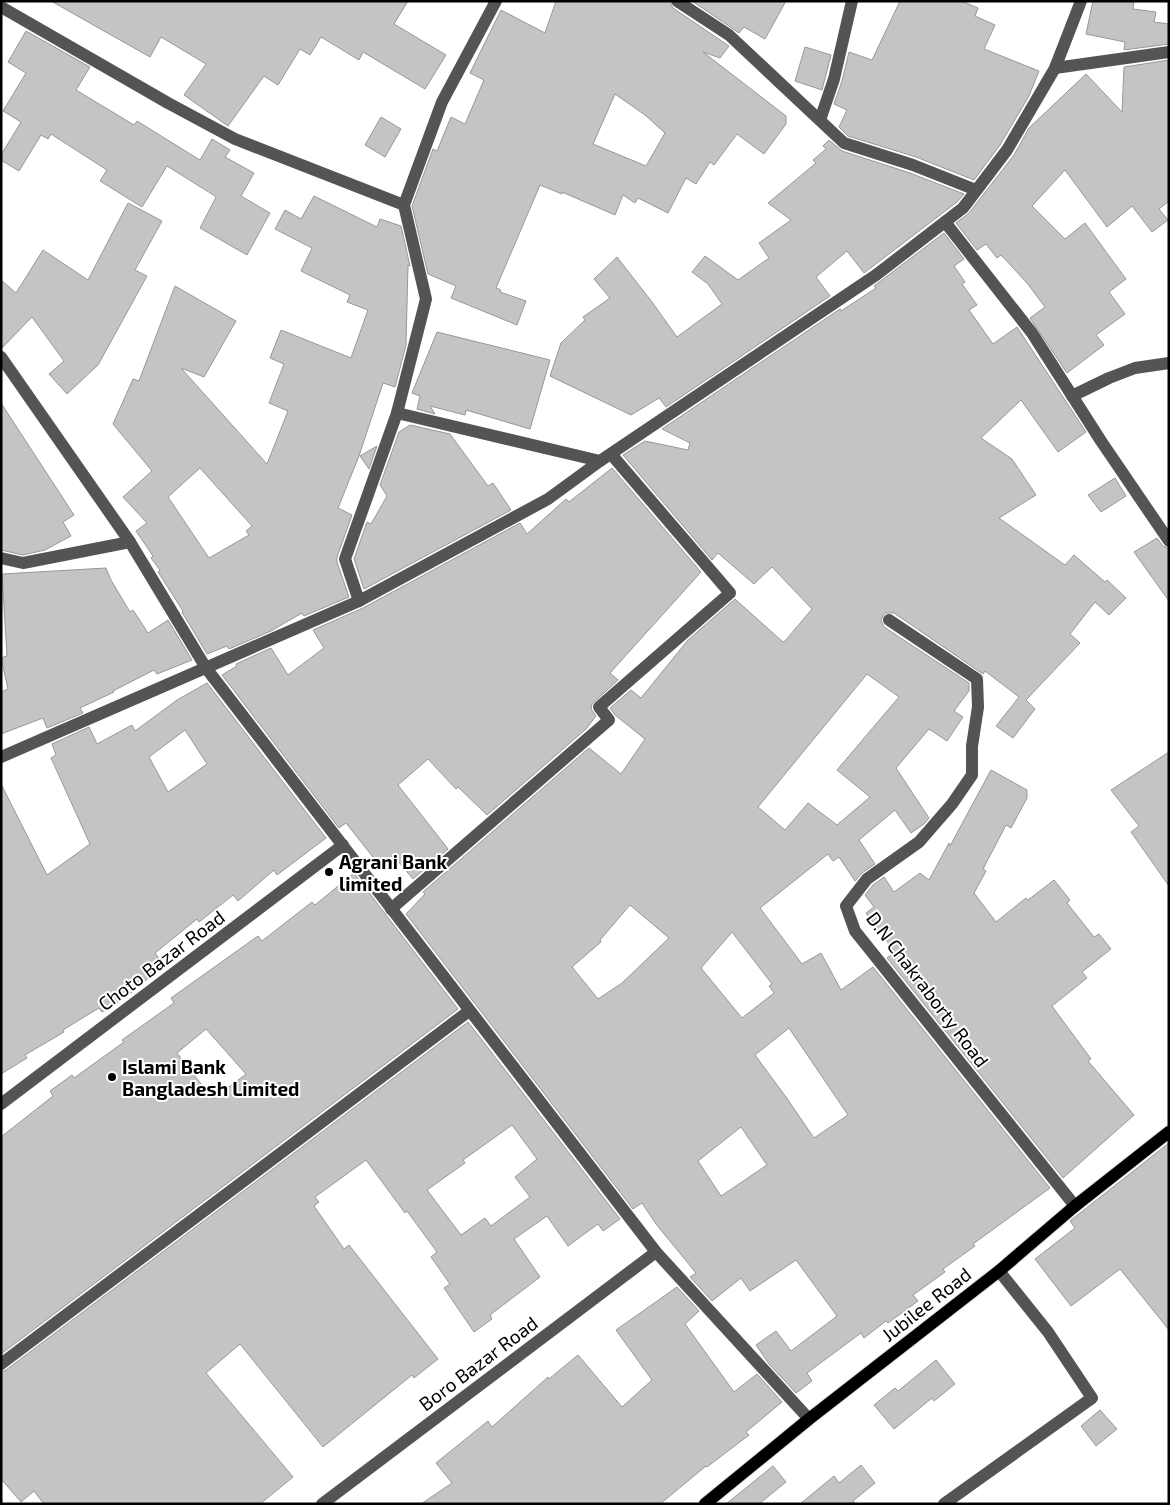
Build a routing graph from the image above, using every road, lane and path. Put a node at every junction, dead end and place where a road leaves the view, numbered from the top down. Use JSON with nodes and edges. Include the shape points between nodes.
{"nodes":[{"id":1,"x":496,"y":1,"type":"edge"},
{"id":2,"x":677,"y":1,"type":"edge"},
{"id":3,"x":852,"y":1,"type":"edge"},
{"id":4,"x":1081,"y":1,"type":"edge"},
{"id":5,"x":1,"y":6,"type":"edge"},
{"id":6,"x":1169,"y":52,"type":"edge"},
{"id":7,"x":1055,"y":68,"type":"junction"},
{"id":8,"x":820,"y":120,"type":"junction"},
{"id":9,"x":976,"y":190,"type":"junction"},
{"id":10,"x":404,"y":205,"type":"junction"},
{"id":11,"x":945,"y":222,"type":"junction"},
{"id":12,"x":1,"y":357,"type":"edge"},
{"id":13,"x":1169,"y":362,"type":"edge"},
{"id":14,"x":1072,"y":396,"type":"junction"},
{"id":15,"x":397,"y":413,"type":"junction"},
{"id":16,"x":606,"y":458,"type":"junction"},
{"id":17,"x":1169,"y":541,"type":"edge"},
{"id":18,"x":130,"y":542,"type":"junction"},
{"id":19,"x":1,"y":558,"type":"edge"},
{"id":20,"x":359,"y":601,"type":"junction"},
{"id":21,"x":889,"y":620,"type":"dead end"},
{"id":22,"x":206,"y":668,"type":"junction"},
{"id":23,"x":1,"y":757,"type":"edge"},
{"id":24,"x":343,"y":846,"type":"junction"},
{"id":25,"x":391,"y":910,"type":"junction"},
{"id":26,"x":469,"y":1011,"type":"junction"},
{"id":27,"x":1,"y":1104,"type":"edge"},
{"id":28,"x":1169,"y":1132,"type":"edge"},
{"id":29,"x":1075,"y":1206,"type":"junction"},
{"id":30,"x":656,"y":1252,"type":"junction"},
{"id":31,"x":998,"y":1271,"type":"junction"},
{"id":32,"x":1,"y":1364,"type":"edge"},
{"id":33,"x":809,"y":1419,"type":"junction"},
{"id":34,"x":322,"y":1504,"type":"edge"},
{"id":35,"x":705,"y":1504,"type":"edge"},
{"id":36,"x":944,"y":1504,"type":"edge"}],
"edges":[{"from":1,"to":10,"type":"street","via":[[442,102]]},
{"from":2,"to":8,"type":"street","via":[[729,35]]},
{"from":3,"to":8,"type":"street","via":[[834,79]]},
{"from":4,"to":7,"type":"street"},
{"from":5,"to":10,"type":"street","via":[[235,139]]},
{"from":6,"to":7,"type":"street"},
{"from":7,"to":9,"type":"street","via":[[1007,150]]},
{"from":8,"to":9,"type":"street","via":[[844,143]]},
{"from":9,"to":11,"type":"street","via":[[963,208]]},
{"from":10,"to":15,"type":"street","via":[[426,299]]},
{"from":11,"to":14,"type":"street","via":[[1032,334]]},
{"from":11,"to":16,"type":"street","via":[[876,275]]},
{"from":12,"to":18,"type":"street"},
{"from":13,"to":14,"type":"street","via":[[1135,368]]},
{"from":14,"to":17,"type":"street"},
{"from":15,"to":16,"type":"street"},
{"from":15,"to":20,"type":"street","via":[[345,559]]},
{"from":16,"to":20,"type":"street","via":[[548,499]]},
{"from":16,"to":25,"type":"street","via":[[730,593],[599,707],[609,720]]},
{"from":18,"to":19,"type":"street","via":[[23,563]]},
{"from":18,"to":22,"type":"street"},
{"from":20,"to":22,"type":"street"},
{"from":21,"to":29,"type":"street","name":"D.N Chakraborty Road","via":[[977,679],[972,775],[919,842],[867,879],[846,906],[855,931]]},
{"from":22,"to":23,"type":"street"},
{"from":22,"to":24,"type":"street"},
{"from":24,"to":25,"type":"street"},
{"from":24,"to":27,"type":"street","name":"Choto Bazar Road"},
{"from":25,"to":26,"type":"street"},
{"from":26,"to":30,"type":"street"},
{"from":26,"to":32,"type":"street"},
{"from":28,"to":29,"type":"main road","name":"Jubilee Road"},
{"from":29,"to":31,"type":"main road","name":"Jubilee Road"},
{"from":30,"to":33,"type":"street"},
{"from":30,"to":34,"type":"street","name":"Boro Bazar Road"},
{"from":31,"to":33,"type":"main road","name":"Jubilee Road"},
{"from":31,"to":36,"type":"street","via":[[1048,1332],[1092,1398]]},
{"from":33,"to":35,"type":"main road","name":"Jubilee Road"}]}
